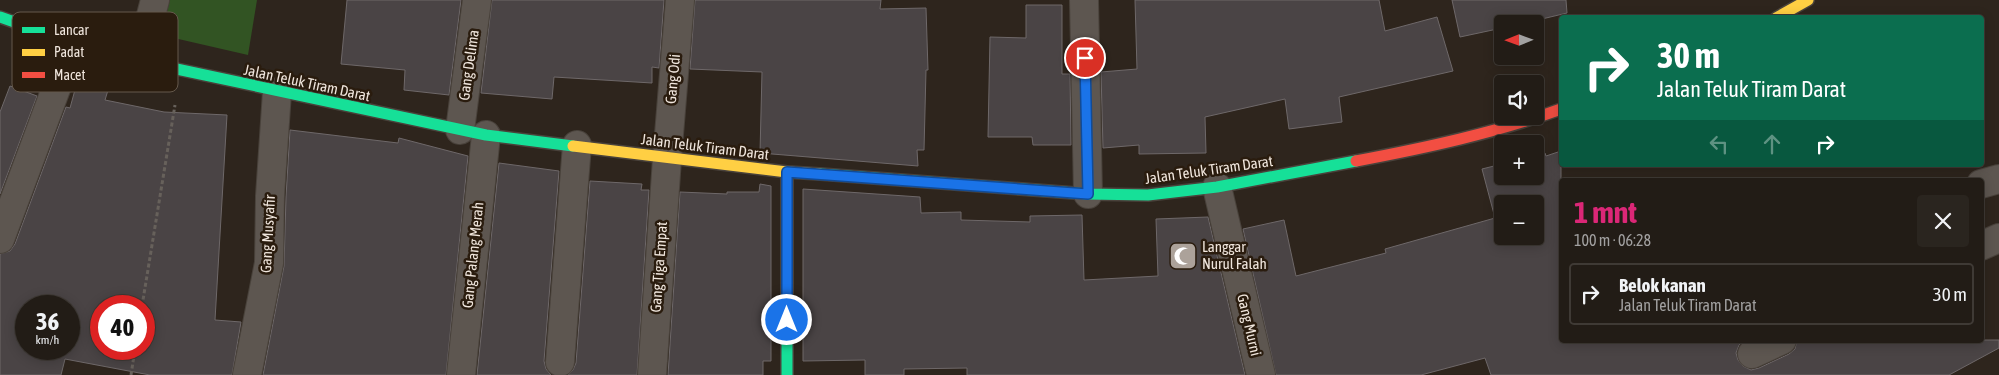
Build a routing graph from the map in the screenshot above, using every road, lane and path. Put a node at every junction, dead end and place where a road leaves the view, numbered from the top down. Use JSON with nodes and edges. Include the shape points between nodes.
{"nodes":[{"id":1,"x":477,"y":0,"type":"edge"},
{"id":2,"x":680,"y":0,"type":"edge"},
{"id":3,"x":1084,"y":0,"type":"edge"},
{"id":4,"x":1808,"y":0,"type":"edge"},
{"id":5,"x":1781,"y":15,"type":"edge"},
{"id":6,"x":0,"y":17,"type":"edge"},
{"id":7,"x":12,"y":21,"type":"edge"},
{"id":8,"x":178,"y":70,"type":"edge"},
{"id":9,"x":181,"y":71,"type":"junction"},
{"id":10,"x":178,"y":89,"type":"edge"},
{"id":11,"x":55,"y":92,"type":"edge"},
{"id":12,"x":178,"y":92,"type":"edge"},
{"id":13,"x":277,"y":92,"type":"junction"},
{"id":14,"x":1559,"y":110,"type":"edge"},
{"id":15,"x":473,"y":133,"type":"junction"},
{"id":16,"x":577,"y":145,"type":"junction"},
{"id":17,"x":667,"y":159,"type":"junction"},
{"id":18,"x":787,"y":172,"type":"junction"},
{"id":19,"x":1999,"y":179,"type":"edge"},
{"id":20,"x":1984,"y":183,"type":"edge"},
{"id":21,"x":1217,"y":187,"type":"junction"},
{"id":22,"x":1088,"y":194,"type":"junction"},
{"id":23,"x":1999,"y":238,"type":"edge"},
{"id":24,"x":0,"y":239,"type":"edge"},
{"id":25,"x":1984,"y":245,"type":"edge"},
{"id":26,"x":144,"y":295,"type":"edge"},
{"id":27,"x":1776,"y":343,"type":"edge"},
{"id":28,"x":1752,"y":354,"type":"dead end"},
{"id":29,"x":134,"y":360,"type":"edge"},
{"id":30,"x":560,"y":362,"type":"dead end"},
{"id":31,"x":131,"y":375,"type":"edge"},
{"id":32,"x":247,"y":375,"type":"edge"},
{"id":33,"x":461,"y":375,"type":"edge"},
{"id":34,"x":652,"y":375,"type":"edge"},
{"id":35,"x":787,"y":375,"type":"edge"},
{"id":36,"x":1261,"y":375,"type":"edge"}],
"edges":[{"from":1,"to":15,"type":"street","name":"Gang Delima"},
{"from":2,"to":17,"type":"street","name":"Gang Odi"},
{"from":3,"to":22,"type":"street"},
{"from":4,"to":5,"type":"street"},
{"from":6,"to":7,"type":"street","name":"Jalan Teluk Tiram Darat"},
{"from":8,"to":9,"type":"street","name":"Jalan Teluk Tiram Darat"},
{"from":9,"to":10,"type":"path"},
{"from":9,"to":13,"type":"street","name":"Jalan Teluk Tiram Darat"},
{"from":11,"to":24,"type":"street"},
{"from":12,"to":26,"type":"path"},
{"from":13,"to":15,"type":"street","name":"Jalan Teluk Tiram Darat"},
{"from":13,"to":32,"type":"street","name":"Gang Musyafir","via":[[269,263]]},
{"from":14,"to":21,"type":"street","name":"Jalan Teluk Tiram Darat","via":[[1520,124],[1403,152]]},
{"from":15,"to":16,"type":"street","name":"Jalan Teluk Tiram Darat"},
{"from":15,"to":33,"type":"street","name":"Gang Palang Merah"},
{"from":16,"to":17,"type":"street","name":"Jalan Teluk Tiram Darat"},
{"from":16,"to":30,"type":"street"},
{"from":17,"to":18,"type":"street","name":"Jalan Teluk Tiram Darat"},
{"from":17,"to":34,"type":"street","name":"Gang Tiga Empat"},
{"from":18,"to":22,"type":"street","name":"Jalan Teluk Tiram Darat"},
{"from":18,"to":35,"type":"street"},
{"from":19,"to":20,"type":"street"},
{"from":21,"to":22,"type":"street","name":"Jalan Teluk Tiram Darat","via":[[1148,195]]},
{"from":21,"to":36,"type":"street","name":"Gang Murni"},
{"from":23,"to":25,"type":"street"},
{"from":27,"to":28,"type":"street"},
{"from":29,"to":31,"type":"path"}]}
